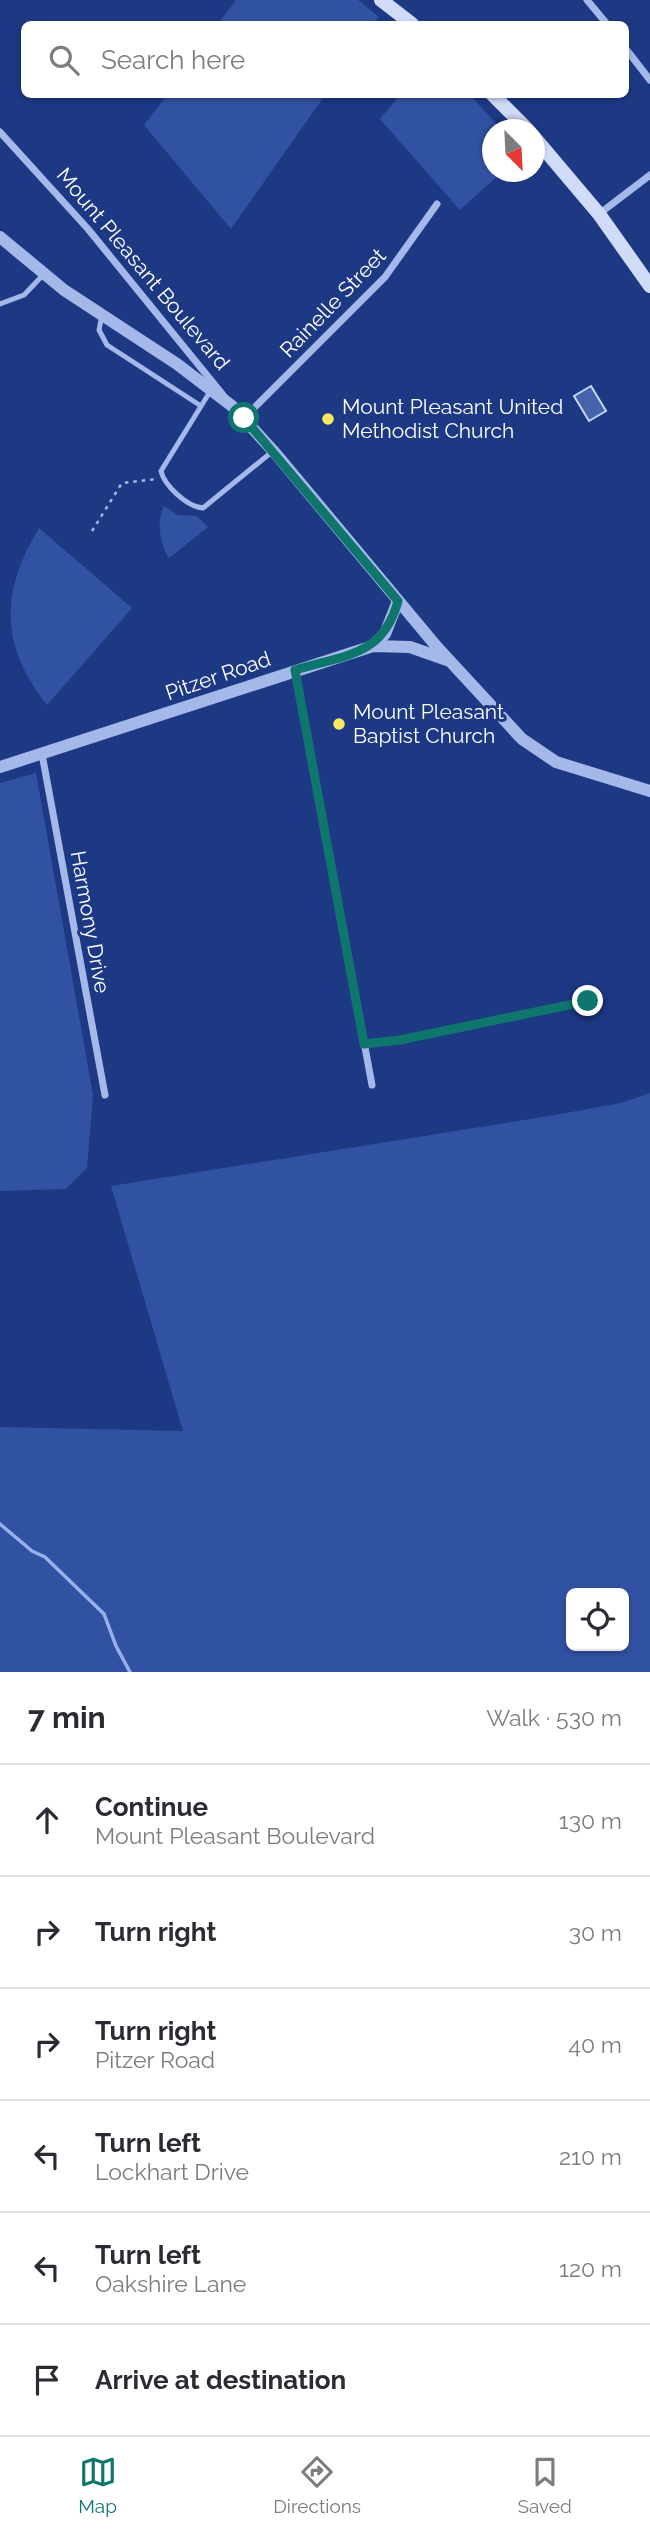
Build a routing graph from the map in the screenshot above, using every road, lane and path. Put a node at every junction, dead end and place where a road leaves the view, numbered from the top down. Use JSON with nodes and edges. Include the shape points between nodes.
{"nodes":[{"id":1,"x":381,"y":0,"type":"edge"},
{"id":2,"x":587,"y":0,"type":"edge"},
{"id":3,"x":408,"y":21,"type":"edge"},
{"id":4,"x":604,"y":21,"type":"edge"},
{"id":5,"x":629,"y":54,"type":"edge"},
{"id":6,"x":650,"y":80,"type":"edge"},
{"id":7,"x":496,"y":98,"type":"edge"},
{"id":8,"x":517,"y":119,"type":"edge"},
{"id":9,"x":0,"y":132,"type":"edge"},
{"id":10,"x":545,"y":150,"type":"edge"},
{"id":11,"x":650,"y":174,"type":"edge"},
{"id":12,"x":437,"y":204,"type":"dead end"},
{"id":13,"x":599,"y":214,"type":"junction"},
{"id":14,"x":0,"y":237,"type":"edge"},
{"id":15,"x":43,"y":275,"type":"junction"},
{"id":16,"x":650,"y":286,"type":"edge"},
{"id":17,"x":0,"y":304,"type":"edge"},
{"id":18,"x":102,"y":315,"type":"junction"},
{"id":19,"x":212,"y":389,"type":"junction"},
{"id":20,"x":201,"y":406,"type":"junction"},
{"id":21,"x":232,"y":406,"type":"junction"},
{"id":22,"x":244,"y":418,"type":"junction"},
{"id":23,"x":273,"y":451,"type":"junction"},
{"id":24,"x":163,"y":479,"type":"junction"},
{"id":25,"x":92,"y":531,"type":"dead end"},
{"id":26,"x":398,"y":601,"type":"junction"},
{"id":27,"x":373,"y":646,"type":"junction"},
{"id":28,"x":450,"y":661,"type":"junction"},
{"id":29,"x":295,"y":670,"type":"junction"},
{"id":30,"x":42,"y":754,"type":"junction"},
{"id":31,"x":0,"y":767,"type":"edge"},
{"id":32,"x":650,"y":791,"type":"edge"},
{"id":33,"x":588,"y":1001,"type":"dead end"},
{"id":34,"x":364,"y":1044,"type":"junction"},
{"id":35,"x":372,"y":1085,"type":"dead end"},
{"id":36,"x":104,"y":1095,"type":"dead end"}],
"edges":[{"from":1,"to":3,"type":"main road"},
{"from":2,"to":4,"type":"street"},
{"from":5,"to":6,"type":"street"},
{"from":7,"to":8,"type":"main road"},
{"from":9,"to":21,"type":"street","name":"Mount Pleasant Boulevard","via":[[88,229]]},
{"from":10,"to":13,"type":"main road"},
{"from":11,"to":13,"type":"street"},
{"from":12,"to":22,"type":"street","name":"Rainelle Street","via":[[385,277]]},
{"from":13,"to":16,"type":"main road"},
{"from":14,"to":15,"type":"street"},
{"from":15,"to":17,"type":"lane","via":[[24,295]]},
{"from":15,"to":18,"type":"street"},
{"from":18,"to":19,"type":"street"},
{"from":18,"to":20,"type":"lane","via":[[99,330],[107,345]]},
{"from":19,"to":20,"type":"lane"},
{"from":19,"to":21,"type":"street"},
{"from":20,"to":24,"type":"lane","via":[[161,471]]},
{"from":21,"to":22,"type":"street","name":"Mount Pleasant Boulevard"},
{"from":22,"to":23,"type":"street","name":"Mount Pleasant Boulevard"},
{"from":23,"to":24,"type":"lane","via":[[203,508],[189,503]]},
{"from":23,"to":26,"type":"street","name":"Mount Pleasant Boulevard"},
{"from":24,"to":25,"type":"path","via":[[122,483]]},
{"from":26,"to":27,"type":"street","via":[[385,635]]},
{"from":26,"to":28,"type":"street","name":"Mount Pleasant Boulevard"},
{"from":27,"to":28,"type":"street","name":"Pitzer Road","via":[[410,647]]},
{"from":27,"to":29,"type":"street","name":"Pitzer Road"},
{"from":28,"to":32,"type":"street","name":"Mount Pleasant Boulevard","via":[[539,752],[579,771]]},
{"from":29,"to":30,"type":"street","name":"Pitzer Road"},
{"from":29,"to":34,"type":"street"},
{"from":30,"to":31,"type":"street","name":"Pitzer Road"},
{"from":30,"to":36,"type":"street","name":"Harmony Drive"},
{"from":33,"to":34,"type":"street"},
{"from":34,"to":35,"type":"street"}]}
